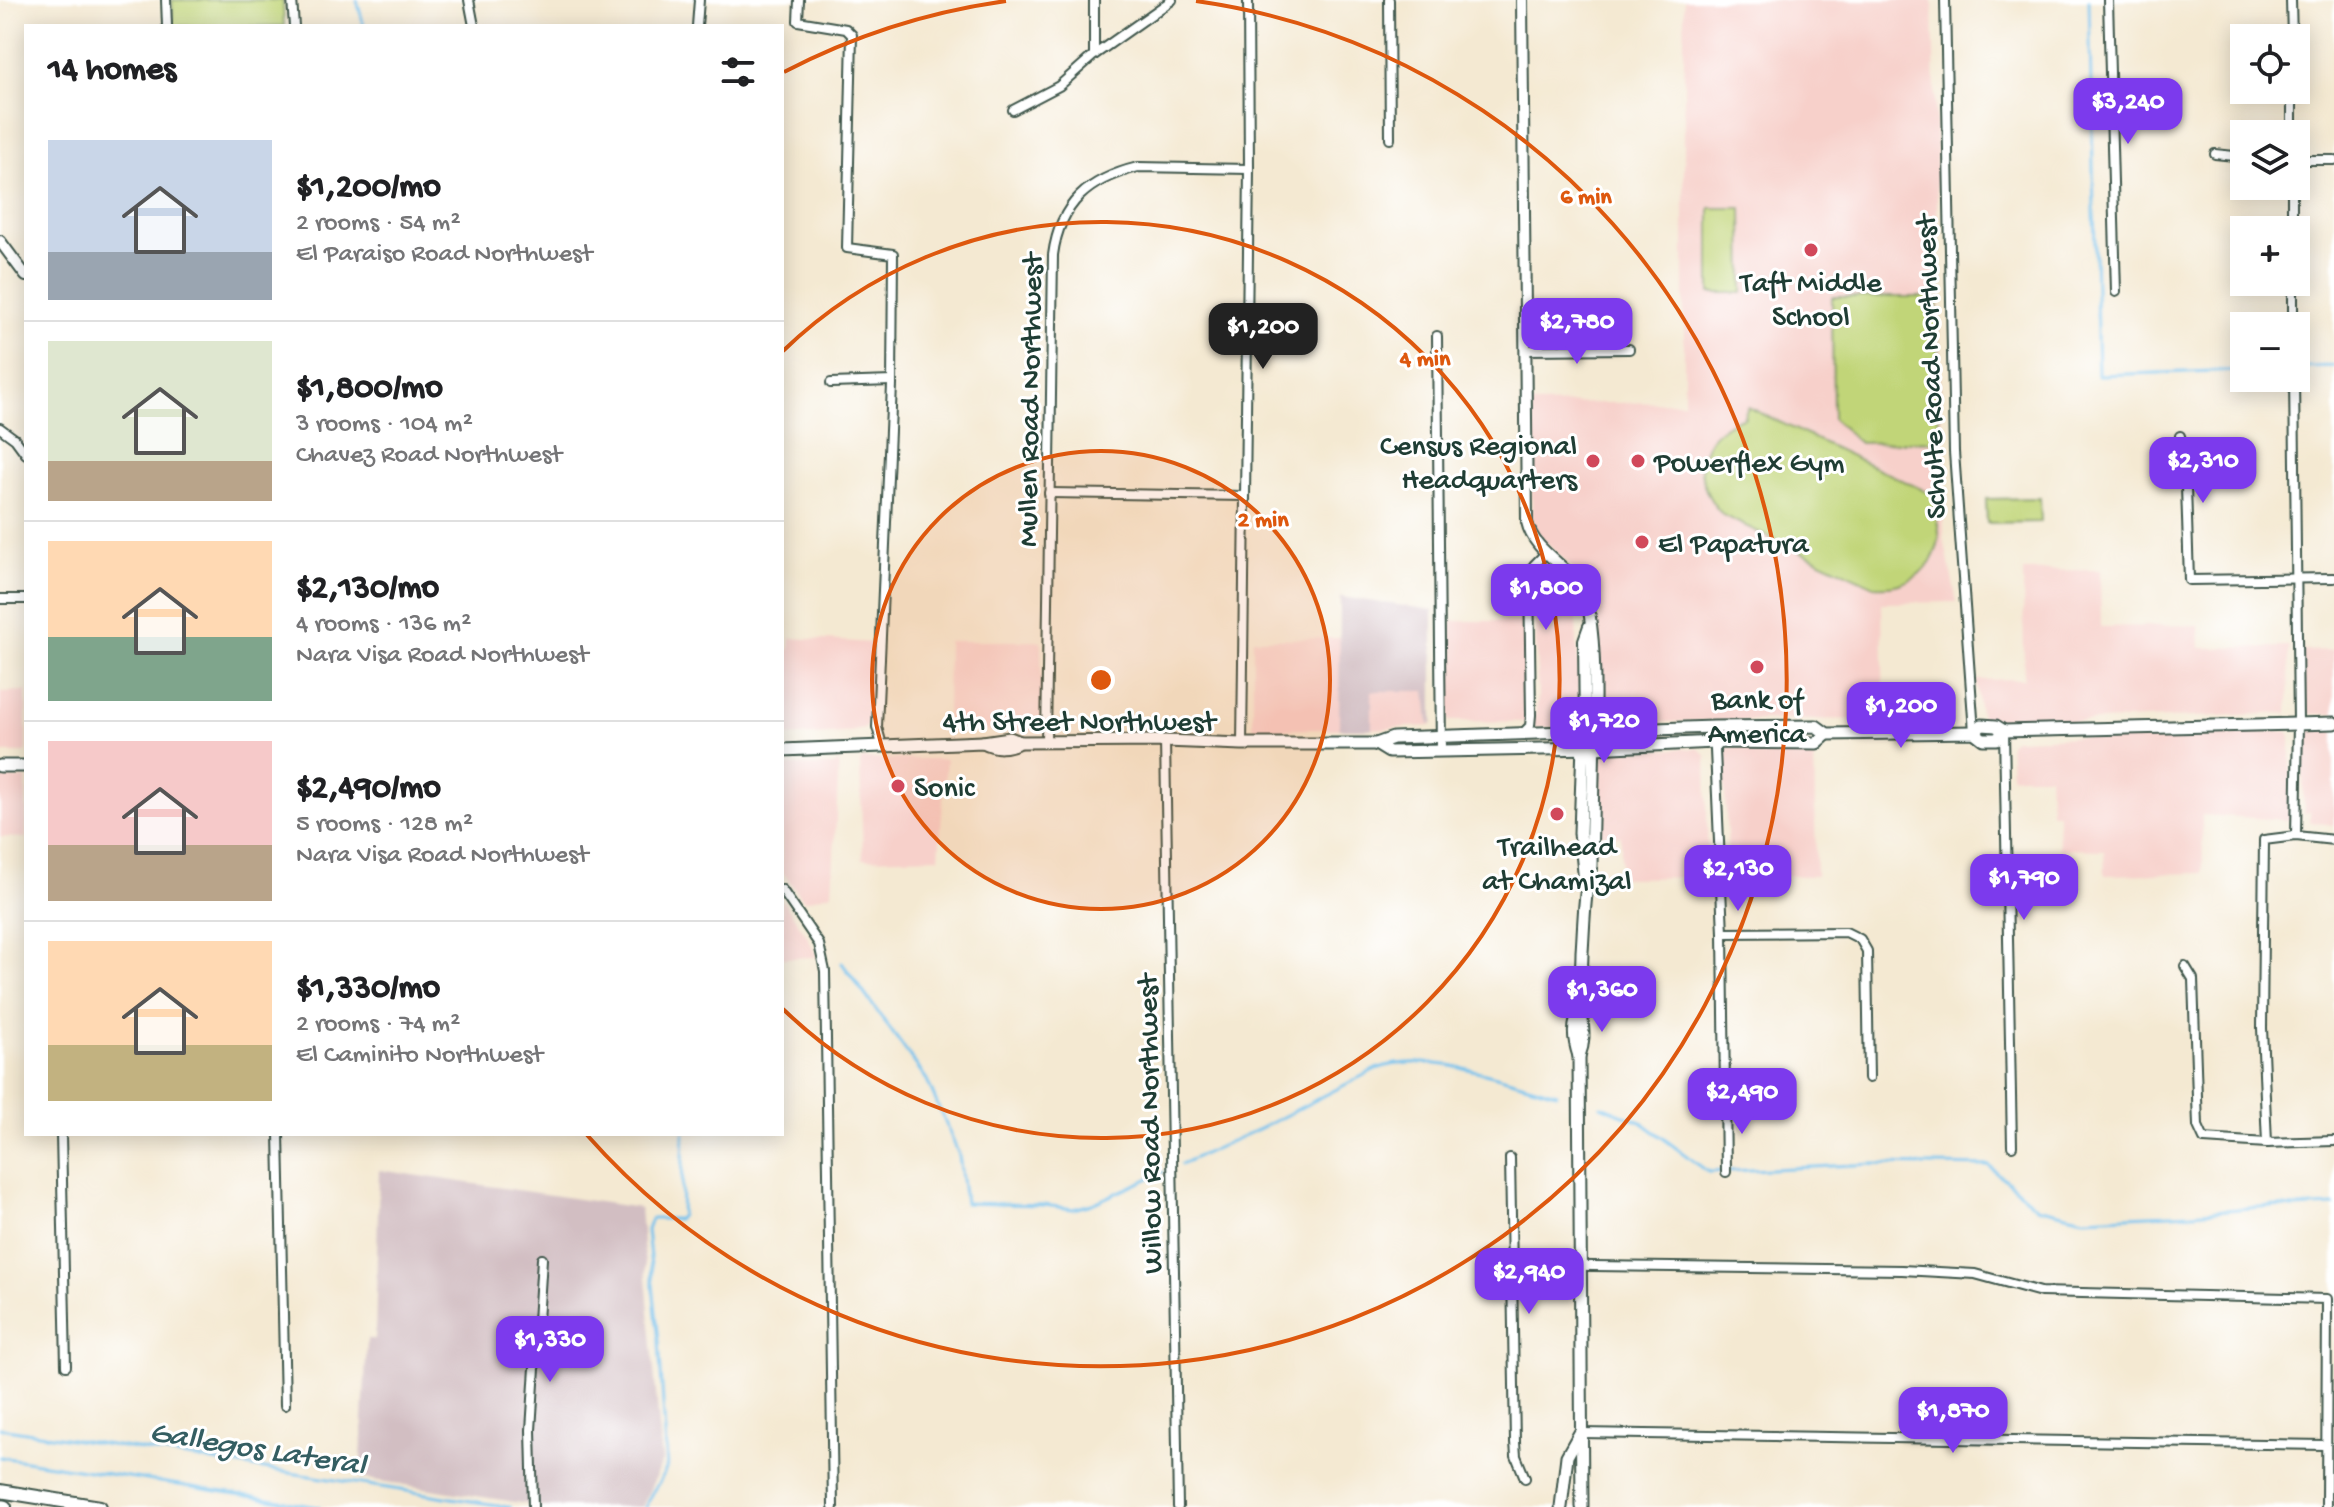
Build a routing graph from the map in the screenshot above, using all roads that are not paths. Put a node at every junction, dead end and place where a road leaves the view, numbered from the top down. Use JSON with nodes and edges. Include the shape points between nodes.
{"nodes":[{"id":1,"x":166,"y":0,"type":"edge"},
{"id":2,"x":292,"y":0,"type":"edge"},
{"id":3,"x":469,"y":0,"type":"edge"},
{"id":4,"x":699,"y":0,"type":"edge"},
{"id":5,"x":799,"y":0,"type":"edge"},
{"id":6,"x":1094,"y":0,"type":"edge"},
{"id":7,"x":1172,"y":0,"type":"edge"},
{"id":8,"x":1248,"y":0,"type":"edge"},
{"id":9,"x":1389,"y":0,"type":"edge"},
{"id":10,"x":1522,"y":0,"type":"edge"},
{"id":11,"x":1945,"y":0,"type":"edge"},
{"id":12,"x":2108,"y":0,"type":"edge"},
{"id":13,"x":2291,"y":0,"type":"edge"},
{"id":14,"x":167,"y":24,"type":"edge"},
{"id":15,"x":294,"y":24,"type":"edge"},
{"id":16,"x":474,"y":24,"type":"edge"},
{"id":17,"x":697,"y":24,"type":"edge"},
{"id":18,"x":2292,"y":24,"type":"edge"},
{"id":19,"x":1094,"y":55,"type":"junction"},
{"id":20,"x":1013,"y":110,"type":"dead end"},
{"id":21,"x":1390,"y":139,"type":"dead end"},
{"id":22,"x":2215,"y":154,"type":"dead end"},
{"id":23,"x":2230,"y":156,"type":"edge"},
{"id":24,"x":2310,"y":160,"type":"edge"},
{"id":25,"x":2334,"y":160,"type":"edge"},
{"id":26,"x":1249,"y":169,"type":"junction"},
{"id":27,"x":0,"y":241,"type":"edge"},
{"id":28,"x":24,"y":273,"type":"edge"},
{"id":29,"x":2116,"y":292,"type":"dead end"},
{"id":30,"x":1437,"y":336,"type":"dead end"},
{"id":31,"x":1629,"y":349,"type":"dead end"},
{"id":32,"x":1525,"y":350,"type":"junction"},
{"id":33,"x":892,"y":381,"type":"junction"},
{"id":34,"x":831,"y":383,"type":"dead end"},
{"id":35,"x":2294,"y":392,"type":"edge"},
{"id":36,"x":0,"y":428,"type":"edge"},
{"id":37,"x":2180,"y":436,"type":"dead end"},
{"id":38,"x":24,"y":451,"type":"edge"},
{"id":39,"x":1049,"y":493,"type":"junction"},
{"id":40,"x":1245,"y":496,"type":"junction"},
{"id":41,"x":1546,"y":553,"type":"junction"},
{"id":42,"x":2334,"y":578,"type":"edge"},
{"id":43,"x":2295,"y":579,"type":"junction"},
{"id":44,"x":0,"y":599,"type":"edge"},
{"id":45,"x":24,"y":599,"type":"edge"},
{"id":46,"x":2298,"y":723,"type":"junction"},
{"id":47,"x":2334,"y":723,"type":"edge"},
{"id":48,"x":1714,"y":727,"type":"junction"},
{"id":49,"x":2004,"y":731,"type":"junction"},
{"id":50,"x":1974,"y":732,"type":"junction"},
{"id":51,"x":1522,"y":734,"type":"junction"},
{"id":52,"x":1827,"y":734,"type":"junction"},
{"id":53,"x":1441,"y":735,"type":"junction"},
{"id":54,"x":1588,"y":740,"type":"junction"},
{"id":55,"x":1165,"y":741,"type":"junction"},
{"id":56,"x":1046,"y":742,"type":"junction"},
{"id":57,"x":1714,"y":742,"type":"junction"},
{"id":58,"x":1242,"y":744,"type":"junction"},
{"id":59,"x":1376,"y":744,"type":"junction"},
{"id":60,"x":882,"y":745,"type":"junction"},
{"id":61,"x":784,"y":750,"type":"edge"},
{"id":62,"x":1441,"y":751,"type":"junction"},
{"id":63,"x":0,"y":766,"type":"edge"},
{"id":64,"x":24,"y":766,"type":"edge"},
{"id":65,"x":2296,"y":836,"type":"junction"},
{"id":66,"x":2334,"y":840,"type":"edge"},
{"id":67,"x":784,"y":893,"type":"edge"},
{"id":68,"x":1723,"y":933,"type":"junction"},
{"id":69,"x":2185,"y":966,"type":"dead end"},
{"id":70,"x":1869,"y":1078,"type":"dead end"},
{"id":71,"x":61,"y":1136,"type":"edge"},
{"id":72,"x":279,"y":1136,"type":"edge"},
{"id":73,"x":2334,"y":1141,"type":"edge"},
{"id":74,"x":2267,"y":1143,"type":"junction"},
{"id":75,"x":2012,"y":1146,"type":"dead end"},
{"id":76,"x":1510,"y":1158,"type":"dead end"},
{"id":77,"x":1726,"y":1172,"type":"dead end"},
{"id":78,"x":542,"y":1259,"type":"dead end"},
{"id":79,"x":1512,"y":1265,"type":"junction"},
{"id":80,"x":1581,"y":1265,"type":"junction"},
{"id":81,"x":66,"y":1366,"type":"dead end"},
{"id":82,"x":285,"y":1405,"type":"dead end"},
{"id":83,"x":1581,"y":1433,"type":"junction"},
{"id":84,"x":2325,"y":1445,"type":"junction"},
{"id":85,"x":1525,"y":1478,"type":"dead end"},
{"id":86,"x":0,"y":1491,"type":"edge"},
{"id":87,"x":25,"y":1501,"type":"edge"},
{"id":88,"x":100,"y":1507,"type":"edge"},
{"id":89,"x":533,"y":1507,"type":"edge"},
{"id":90,"x":833,"y":1507,"type":"edge"},
{"id":91,"x":1178,"y":1507,"type":"edge"},
{"id":92,"x":1561,"y":1507,"type":"edge"},
{"id":93,"x":1582,"y":1507,"type":"edge"},
{"id":94,"x":2326,"y":1507,"type":"edge"}],
"edges":[{"from":1,"to":14,"type":"street"},
{"from":2,"to":15,"type":"street"},
{"from":3,"to":16,"type":"street"},
{"from":4,"to":17,"type":"street"},
{"from":5,"to":33,"type":"street","via":[[798,21],[846,29],[852,35],[847,248],[893,254]]},
{"from":6,"to":19,"type":"street"},
{"from":7,"to":19,"type":"street"},
{"from":8,"to":26,"type":"street"},
{"from":9,"to":21,"type":"street"},
{"from":10,"to":32,"type":"street"},
{"from":11,"to":50,"type":"street","name":"Schulte Road Northwest","via":[[1954,452]]},
{"from":12,"to":29,"type":"street"},
{"from":13,"to":18,"type":"street"},
{"from":19,"to":20,"type":"street","via":[[1059,86]]},
{"from":22,"to":23,"type":"street"},
{"from":24,"to":25,"type":"street"},
{"from":26,"to":39,"type":"street","name":"Mullen Road Northwest","via":[[1123,170],[1091,185],[1065,214],[1053,255]]},
{"from":26,"to":40,"type":"street"},
{"from":27,"to":28,"type":"street"},
{"from":30,"to":53,"type":"street"},
{"from":31,"to":32,"type":"street"},
{"from":32,"to":41,"type":"street","via":[[1527,522]]},
{"from":33,"to":34,"type":"street"},
{"from":33,"to":60,"type":"street","via":[[877,727]]},
{"from":35,"to":43,"type":"street"},
{"from":36,"to":38,"type":"street"},
{"from":37,"to":43,"type":"street","via":[[2189,580]]},
{"from":39,"to":40,"type":"street"},
{"from":39,"to":56,"type":"street","name":"Mullen Road Northwest"},
{"from":40,"to":58,"type":"street"},
{"from":41,"to":51,"type":"street","via":[[1528,582],[1531,705],[1530,726]]},
{"from":41,"to":54,"type":"street","via":[[1582,590],[1593,641]]},
{"from":42,"to":43,"type":"street"},
{"from":43,"to":46,"type":"street"},
{"from":44,"to":45,"type":"street"},
{"from":46,"to":47,"type":"main road","name":"4th Street Northwest"},
{"from":46,"to":49,"type":"main road","name":"4th Street Northwest"},
{"from":46,"to":65,"type":"street"},
{"from":48,"to":52,"type":"main road","name":"4th Street Northwest","via":[[1816,726]]},
{"from":48,"to":54,"type":"main road","name":"4th Street Northwest"},
{"from":48,"to":57,"type":"street"},
{"from":49,"to":50,"type":"main road","name":"4th Street Northwest","via":[[1982,725]]},
{"from":49,"to":75,"type":"street"},
{"from":50,"to":52,"type":"main road","name":"4th Street Northwest"},
{"from":51,"to":53,"type":"main road","name":"4th Street Northwest"},
{"from":51,"to":54,"type":"main road","name":"4th Street Northwest"},
{"from":52,"to":57,"type":"main road","name":"4th Street Northwest","via":[[1817,743]]},
{"from":53,"to":59,"type":"main road","name":"4th Street Northwest"},
{"from":53,"to":62,"type":"street"},
{"from":54,"to":57,"type":"main road","name":"4th Street Northwest"},
{"from":54,"to":62,"type":"main road","name":"4th Street Northwest"},
{"from":54,"to":80,"type":"main road","via":[[1580,833],[1586,887],[1581,1008],[1574,1022],[1579,1056]]},
{"from":55,"to":56,"type":"main road","name":"4th Street Northwest"},
{"from":55,"to":58,"type":"main road","name":"4th Street Northwest"},
{"from":55,"to":91,"type":"street","name":"Willow Road Northwest"},
{"from":56,"to":60,"type":"main road","name":"4th Street Northwest","via":[[1010,738]]},
{"from":57,"to":68,"type":"street"},
{"from":58,"to":59,"type":"main road","name":"4th Street Northwest"},
{"from":59,"to":62,"type":"main road","name":"4th Street Northwest","via":[[1389,752]]},
{"from":60,"to":61,"type":"main road","name":"4th Street Northwest"},
{"from":63,"to":64,"type":"main road"},
{"from":65,"to":66,"type":"street"},
{"from":65,"to":74,"type":"street","via":[[2264,840]]},
{"from":67,"to":90,"type":"street","via":[[819,944],[825,971]]},
{"from":68,"to":70,"type":"street","via":[[1846,932],[1860,939],[1867,951]]},
{"from":68,"to":77,"type":"street"},
{"from":69,"to":74,"type":"street","via":[[2193,979],[2198,1126],[2204,1139]]},
{"from":71,"to":81,"type":"street"},
{"from":72,"to":82,"type":"street"},
{"from":73,"to":74,"type":"street"},
{"from":76,"to":79,"type":"street"},
{"from":78,"to":89,"type":"street","via":[[531,1430]]},
{"from":79,"to":80,"type":"street"},
{"from":79,"to":85,"type":"street","via":[[1515,1442]]},
{"from":80,"to":83,"type":"main road"},
{"from":80,"to":84,"type":"street","via":[[1902,1270],[1975,1274],[2041,1292],[2327,1299]]},
{"from":83,"to":84,"type":"street"},
{"from":83,"to":92,"type":"main road","via":[[1567,1456]]},
{"from":83,"to":93,"type":"main road"},
{"from":84,"to":94,"type":"street"},
{"from":86,"to":87,"type":"main road"},
{"from":87,"to":88,"type":"main road"}]}
